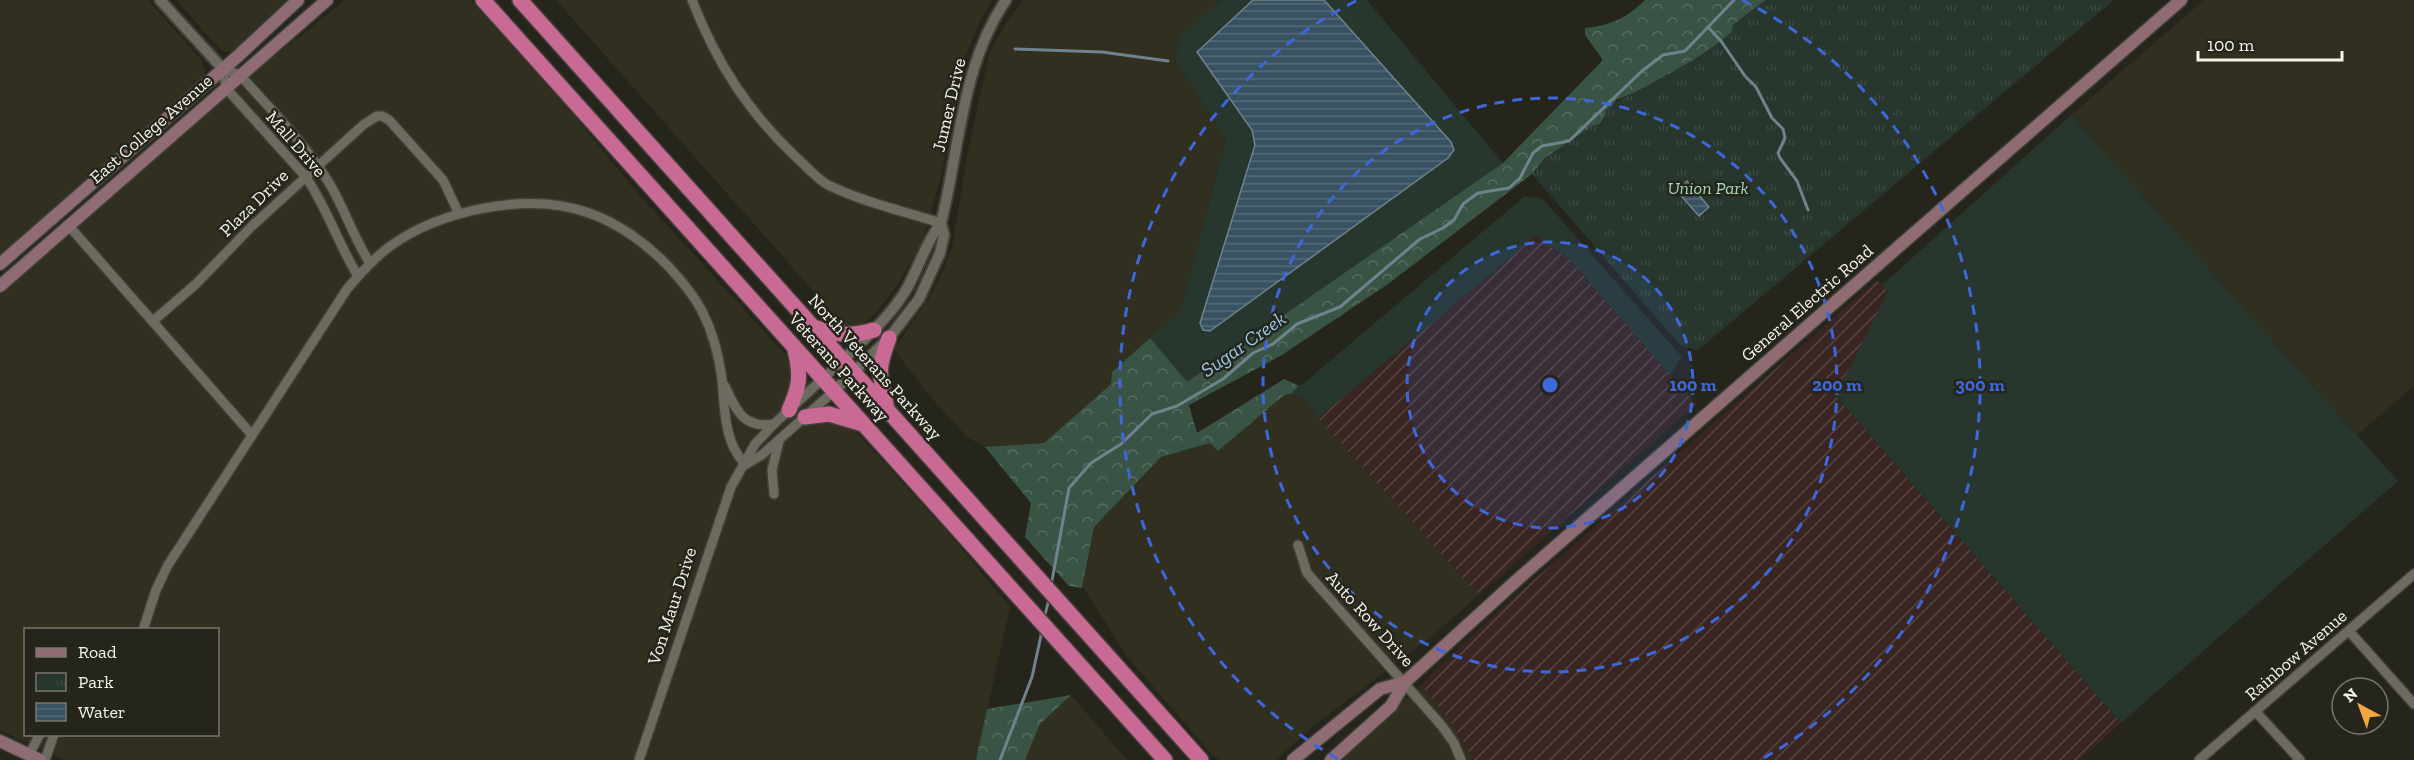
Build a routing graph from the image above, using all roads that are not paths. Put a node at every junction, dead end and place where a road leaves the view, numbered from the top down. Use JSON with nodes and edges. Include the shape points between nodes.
{"nodes":[{"id":1,"x":160,"y":0,"type":"edge"},
{"id":2,"x":298,"y":0,"type":"edge"},
{"id":3,"x":327,"y":0,"type":"edge"},
{"id":4,"x":483,"y":0,"type":"edge"},
{"id":5,"x":520,"y":0,"type":"edge"},
{"id":6,"x":692,"y":0,"type":"edge"},
{"id":7,"x":1006,"y":0,"type":"edge"},
{"id":8,"x":2181,"y":0,"type":"edge"},
{"id":9,"x":223,"y":69,"type":"junction"},
{"id":10,"x":240,"y":75,"type":"junction"},
{"id":11,"x":226,"y":88,"type":"junction"},
{"id":12,"x":318,"y":165,"type":"junction"},
{"id":13,"x":305,"y":176,"type":"junction"},
{"id":14,"x":66,"y":203,"type":"junction"},
{"id":15,"x":459,"y":213,"type":"junction"},
{"id":16,"x":940,"y":223,"type":"junction"},
{"id":17,"x":69,"y":226,"type":"junction"},
{"id":18,"x":370,"y":263,"type":"junction"},
{"id":19,"x":0,"y":264,"type":"edge"},
{"id":20,"x":358,"y":276,"type":"junction"},
{"id":21,"x":4,"y":282,"type":"edge"},
{"id":22,"x":153,"y":321,"type":"junction"},
{"id":23,"x":812,"y":326,"type":"junction"},
{"id":24,"x":874,"y":330,"type":"junction"},
{"id":25,"x":889,"y":338,"type":"junction"},
{"id":26,"x":795,"y":347,"type":"junction"},
{"id":27,"x":843,"y":360,"type":"junction"},
{"id":28,"x":854,"y":372,"type":"junction"},
{"id":29,"x":722,"y":377,"type":"junction"},
{"id":30,"x":824,"y":379,"type":"junction"},
{"id":31,"x":834,"y":391,"type":"junction"},
{"id":32,"x":886,"y":409,"type":"junction"},
{"id":33,"x":789,"y":410,"type":"junction"},
{"id":34,"x":805,"y":417,"type":"junction"},
{"id":35,"x":774,"y":424,"type":"junction"},
{"id":36,"x":864,"y":424,"type":"junction"},
{"id":37,"x":252,"y":435,"type":"junction"},
{"id":38,"x":779,"y":441,"type":"junction"},
{"id":39,"x":745,"y":465,"type":"junction"},
{"id":40,"x":774,"y":494,"type":"dead end"},
{"id":41,"x":1298,"y":544,"type":"dead end"},
{"id":42,"x":2414,"y":574,"type":"edge"},
{"id":43,"x":144,"y":628,"type":"edge"},
{"id":44,"x":2349,"y":631,"type":"junction"},
{"id":45,"x":1405,"y":682,"type":"junction"},
{"id":46,"x":2414,"y":704,"type":"edge"},
{"id":47,"x":2255,"y":711,"type":"junction"},
{"id":48,"x":40,"y":736,"type":"edge"},
{"id":49,"x":53,"y":736,"type":"edge"},
{"id":50,"x":0,"y":741,"type":"edge"},
{"id":51,"x":38,"y":758,"type":"edge"},
{"id":52,"x":639,"y":760,"type":"edge"},
{"id":53,"x":1165,"y":760,"type":"edge"},
{"id":54,"x":1201,"y":760,"type":"edge"},
{"id":55,"x":1293,"y":760,"type":"edge"},
{"id":56,"x":1330,"y":760,"type":"edge"},
{"id":57,"x":1461,"y":760,"type":"edge"},
{"id":58,"x":2199,"y":760,"type":"edge"},
{"id":59,"x":2300,"y":760,"type":"edge"}],
"edges":[{"from":1,"to":9,"type":"street"},
{"from":2,"to":9,"type":"main road","name":"East College Avenue"},
{"from":3,"to":10,"type":"main road","name":"East College Avenue"},
{"from":4,"to":26,"type":"highway","name":"Veterans Parkway"},
{"from":5,"to":23,"type":"highway","name":"North Veterans Parkway"},
{"from":6,"to":16,"type":"street","via":[[709,43],[736,90],[783,145],[826,184]]},
{"from":7,"to":16,"type":"street","name":"Jumer Drive","via":[[994,17],[974,63]]},
{"from":8,"to":45,"type":"main road","name":"General Electric Road"},
{"from":9,"to":10,"type":"street"},
{"from":9,"to":11,"type":"street"},
{"from":9,"to":14,"type":"main road","name":"East College Avenue"},
{"from":10,"to":11,"type":"main road","name":"East College Avenue"},
{"from":10,"to":12,"type":"street","name":"Mall Drive"},
{"from":11,"to":13,"type":"street","name":"Mall Drive"},
{"from":11,"to":17,"type":"main road","name":"East College Avenue"},
{"from":12,"to":13,"type":"street","name":"Plaza Drive"},
{"from":12,"to":15,"type":"street","name":"Plaza Drive","via":[[372,118],[382,116],[443,180]]},
{"from":12,"to":18,"type":"street","name":"Mall Drive"},
{"from":13,"to":20,"type":"street","name":"Mall Drive"},
{"from":13,"to":22,"type":"street","name":"Plaza Drive"},
{"from":14,"to":19,"type":"main road","name":"East College Avenue"},
{"from":14,"to":21,"type":"main road","via":[[64,222]]},
{"from":15,"to":18,"type":"street","via":[[400,240]]},
{"from":15,"to":29,"type":"street","via":[[556,206],[590,213],[627,233],[660,258],[693,295],[713,340]]},
{"from":16,"to":24,"type":"street","name":"Jumer Drive","via":[[906,290]]},
{"from":16,"to":25,"type":"street","name":"Jumer Drive","via":[[944,235],[940,253],[919,299]]},
{"from":17,"to":21,"type":"main road","name":"East College Avenue"},
{"from":17,"to":22,"type":"street"},
{"from":18,"to":20,"type":"street"},
{"from":20,"to":37,"type":"street"},
{"from":22,"to":37,"type":"street"},
{"from":23,"to":24,"type":"highway","via":[[855,336]]},
{"from":23,"to":27,"type":"highway","name":"North Veterans Parkway"},
{"from":24,"to":27,"type":"street","name":"Jumer Drive"},
{"from":25,"to":28,"type":"street","name":"Jumer Drive"},
{"from":25,"to":32,"type":"highway","via":[[879,375]]},
{"from":26,"to":30,"type":"highway","name":"Veterans Parkway"},
{"from":26,"to":33,"type":"highway","via":[[799,378]]},
{"from":27,"to":28,"type":"highway","name":"North Veterans Parkway"},
{"from":27,"to":30,"type":"street","name":"Von Maur Drive"},
{"from":28,"to":31,"type":"street","name":"Jumer Drive"},
{"from":28,"to":32,"type":"highway","name":"North Veterans Parkway"},
{"from":29,"to":35,"type":"street","via":[[743,417],[759,425]]},
{"from":29,"to":39,"type":"street","via":[[724,411],[733,445]]},
{"from":30,"to":31,"type":"highway","name":"Veterans Parkway"},
{"from":30,"to":33,"type":"street","name":"Von Maur Drive"},
{"from":31,"to":34,"type":"street","name":"Von Maur Drive"},
{"from":31,"to":36,"type":"highway","name":"Veterans Parkway"},
{"from":32,"to":54,"type":"highway","name":"North Veterans Parkway"},
{"from":33,"to":35,"type":"street","name":"Von Maur Drive"},
{"from":34,"to":36,"type":"highway","via":[[829,414]]},
{"from":34,"to":38,"type":"street","name":"Von Maur Drive"},
{"from":35,"to":39,"type":"street","name":"Von Maur Drive","via":[[749,453]]},
{"from":36,"to":53,"type":"highway","name":"Veterans Parkway"},
{"from":37,"to":43,"type":"street","via":[[168,565]]},
{"from":38,"to":39,"type":"street","name":"Von Maur Drive"},
{"from":38,"to":40,"type":"street","via":[[772,470]]},
{"from":39,"to":52,"type":"street","name":"Von Maur Drive","via":[[731,487],[718,521]]},
{"from":41,"to":45,"type":"street","name":"Auto Row Drive","via":[[1307,573]]},
{"from":42,"to":44,"type":"street","name":"Rainbow Avenue"},
{"from":44,"to":46,"type":"street"},
{"from":44,"to":47,"type":"street","name":"Rainbow Avenue"},
{"from":45,"to":55,"type":"main road","name":"General Electric Road","via":[[1380,689]]},
{"from":45,"to":56,"type":"main road","name":"General Electric Road","via":[[1391,706]]},
{"from":45,"to":57,"type":"street","name":"Auto Row Drive","via":[[1454,743]]},
{"from":47,"to":58,"type":"street","name":"Rainbow Avenue"},
{"from":47,"to":59,"type":"street"},
{"from":48,"to":51,"type":"street"},
{"from":49,"to":51,"type":"street"},
{"from":50,"to":51,"type":"main road"}]}
